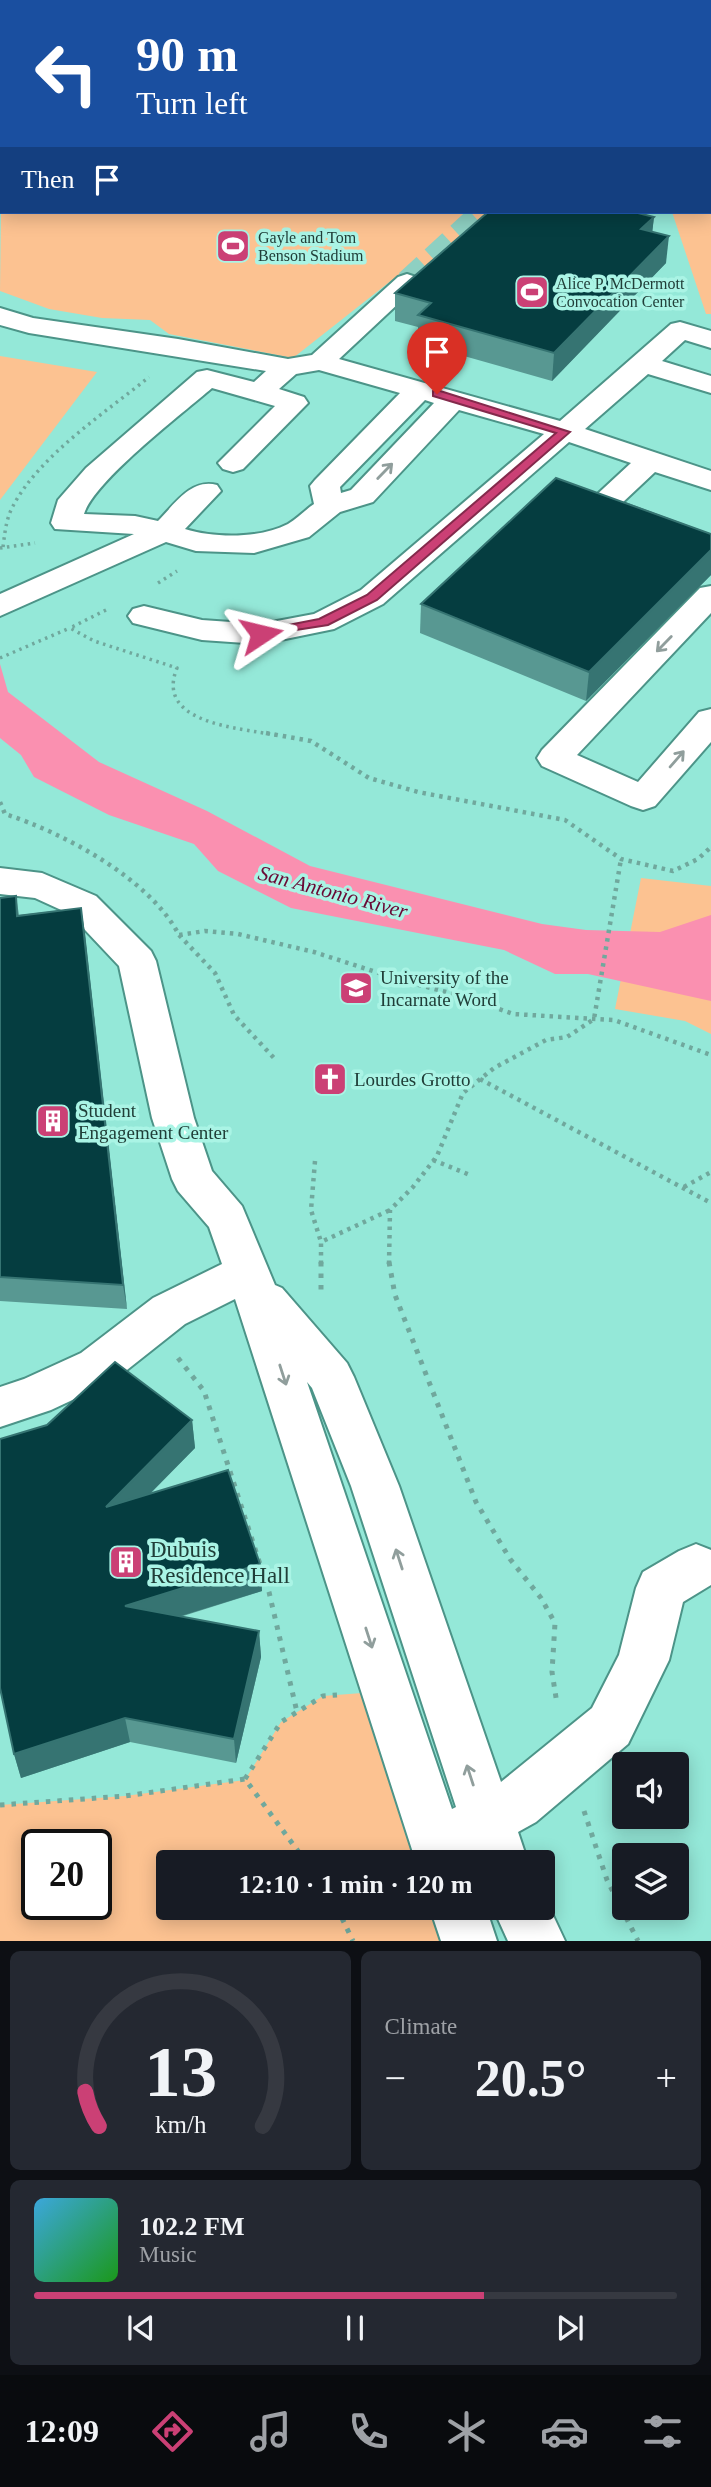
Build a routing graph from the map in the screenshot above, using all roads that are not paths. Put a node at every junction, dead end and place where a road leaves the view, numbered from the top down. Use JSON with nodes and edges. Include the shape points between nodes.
{"nodes":[{"id":1,"x":407,"y":282,"type":"tunnel mouth"},
{"id":2,"x":0,"y":316,"type":"edge"},
{"id":3,"x":711,"y":340,"type":"edge"},
{"id":4,"x":320,"y":362,"type":"junction"},
{"id":5,"x":643,"y":364,"type":"junction"},
{"id":6,"x":288,"y":367,"type":"junction"},
{"id":7,"x":711,"y":385,"type":"edge"},
{"id":8,"x":419,"y":389,"type":"junction"},
{"id":9,"x":260,"y":392,"type":"junction"},
{"id":10,"x":454,"y":399,"type":"junction"},
{"id":11,"x":564,"y":432,"type":"junction"},
{"id":12,"x":650,"y":461,"type":"junction"},
{"id":13,"x":233,"y":463,"type":"dead end"},
{"id":14,"x":711,"y":481,"type":"edge"},
{"id":15,"x":206,"y":491,"type":"dead end"},
{"id":16,"x":329,"y":506,"type":"junction"},
{"id":17,"x":164,"y":533,"type":"junction"},
{"id":18,"x":711,"y":545,"type":"edge"},
{"id":19,"x":711,"y":595,"type":"edge"},
{"id":20,"x":0,"y":606,"type":"edge"},
{"id":21,"x":144,"y":616,"type":"dead end"},
{"id":22,"x":711,"y":720,"type":"edge"},
{"id":23,"x":0,"y":881,"type":"edge"},
{"id":24,"x":251,"y":1279,"type":"junction"},
{"id":25,"x":0,"y":1406,"type":"edge"},
{"id":26,"x":696,"y":1567,"type":"dead end"},
{"id":27,"x":493,"y":1842,"type":"edge"},
{"id":28,"x":439,"y":1850,"type":"edge"},
{"id":29,"x":454,"y":1850,"type":"edge"},
{"id":30,"x":462,"y":1920,"type":"edge"},
{"id":31,"x":527,"y":1920,"type":"edge"},
{"id":32,"x":469,"y":1941,"type":"edge"},
{"id":33,"x":537,"y":1941,"type":"edge"}],
"edges":[{"from":1,"to":4,"type":"street"},
{"from":2,"to":6,"type":"street","via":[[29,325]]},
{"from":3,"to":5,"type":"street","via":[[680,330]]},
{"from":4,"to":6,"type":"street"},
{"from":4,"to":8,"type":"street"},
{"from":5,"to":7,"type":"street"},
{"from":5,"to":11,"type":"street"},
{"from":6,"to":9,"type":"street"},
{"from":8,"to":10,"type":"street"},
{"from":8,"to":16,"type":"street","via":[[325,486]]},
{"from":9,"to":13,"type":"street","via":[[295,403]]},
{"from":9,"to":17,"type":"street","via":[[208,378],[96,474],[73,500],[66,523],[135,525]]},
{"from":10,"to":11,"type":"street"},
{"from":16,"to":10,"type":"street","one_way":true,"via":[[362,496]]},
{"from":11,"to":12,"type":"street"},
{"from":11,"to":21,"type":"street","via":[[372,597],[323,622],[261,634],[202,630]]},
{"from":12,"to":14,"type":"street"},
{"from":12,"to":18,"type":"street","via":[[603,506]]},
{"from":15,"to":17,"type":"street"},
{"from":16,"to":17,"type":"street","via":[[298,531],[254,544],[196,542]]},
{"from":17,"to":20,"type":"street"},
{"from":19,"to":22,"type":"street","one_way":true,"via":[[554,758],[643,798]]},
{"from":23,"to":24,"type":"street","via":[[42,886],[83,905],[137,961],[173,1118],[192,1179],[227,1218]]},
{"from":24,"to":25,"type":"street","via":[[169,1311],[97,1367],[35,1396]]},
{"from":27,"to":24,"type":"street","one_way":true,"via":[[375,1486],[331,1377]]},
{"from":24,"to":28,"type":"street","one_way":true},
{"from":26,"to":27,"type":"street","via":[[661,1588],[643,1660],[610,1726],[517,1803]]},
{"from":27,"to":29,"type":"street"},
{"from":30,"to":32,"type":"street"},
{"from":31,"to":33,"type":"street"}]}
